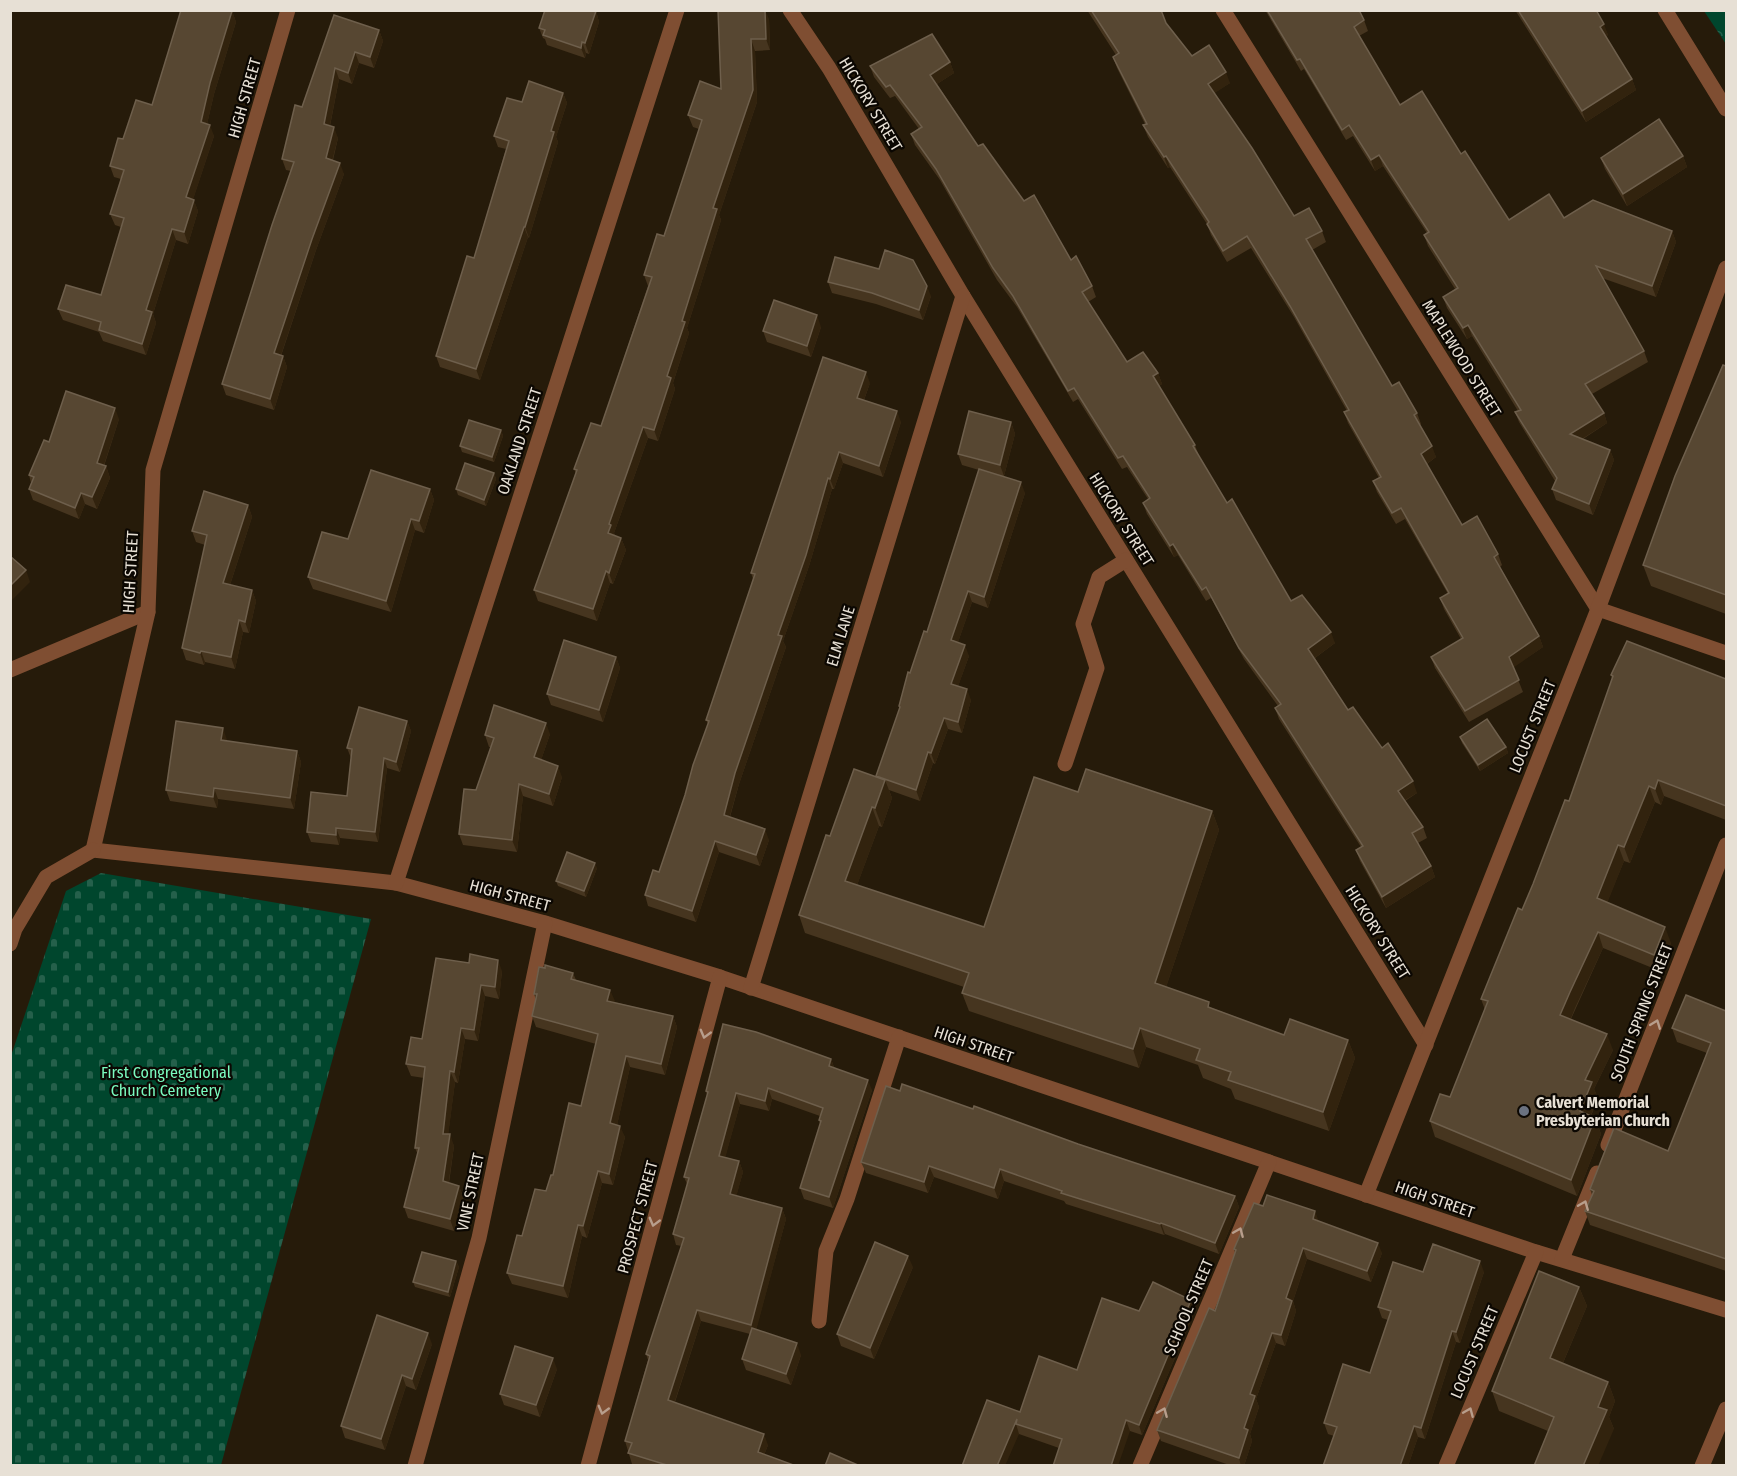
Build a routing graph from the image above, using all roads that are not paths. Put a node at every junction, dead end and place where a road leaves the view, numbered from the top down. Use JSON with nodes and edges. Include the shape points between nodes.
{"nodes":[{"id":1,"x":288,"y":10,"type":"edge"},
{"id":2,"x":677,"y":10,"type":"edge"},
{"id":3,"x":790,"y":10,"type":"edge"},
{"id":4,"x":1223,"y":10,"type":"edge"},
{"id":5,"x":1665,"y":10,"type":"edge"},
{"id":6,"x":1726,"y":109,"type":"edge"},
{"id":7,"x":1726,"y":268,"type":"edge"},
{"id":8,"x":963,"y":296,"type":"junction"},
{"id":9,"x":1126,"y":560,"type":"junction"},
{"id":10,"x":1598,"y":609,"type":"junction"},
{"id":11,"x":148,"y":612,"type":"junction"},
{"id":12,"x":1726,"y":653,"type":"edge"},
{"id":13,"x":10,"y":670,"type":"edge"},
{"id":14,"x":1065,"y":764,"type":"dead end"},
{"id":15,"x":1726,"y":845,"type":"edge"},
{"id":16,"x":93,"y":850,"type":"junction"},
{"id":17,"x":396,"y":883,"type":"junction"},
{"id":18,"x":545,"y":923,"type":"junction"},
{"id":19,"x":10,"y":944,"type":"edge"},
{"id":20,"x":720,"y":977,"type":"junction"},
{"id":21,"x":751,"y":988,"type":"junction"},
{"id":22,"x":899,"y":1037,"type":"junction"},
{"id":23,"x":1426,"y":1045,"type":"junction"},
{"id":24,"x":1269,"y":1162,"type":"junction"},
{"id":25,"x":1366,"y":1195,"type":"junction"},
{"id":26,"x":1536,"y":1252,"type":"junction"},
{"id":27,"x":1562,"y":1259,"type":"junction"},
{"id":28,"x":1726,"y":1310,"type":"edge"},
{"id":29,"x":819,"y":1321,"type":"dead end"},
{"id":30,"x":1726,"y":1409,"type":"edge"},
{"id":31,"x":415,"y":1466,"type":"edge"},
{"id":32,"x":588,"y":1466,"type":"edge"},
{"id":33,"x":1140,"y":1466,"type":"edge"},
{"id":34,"x":1446,"y":1466,"type":"edge"},
{"id":35,"x":1702,"y":1466,"type":"edge"}],
"edges":[{"from":1,"to":11,"type":"street","name":"HIGH STREET","via":[[153,470]]},
{"from":2,"to":17,"type":"street","name":"OAKLAND STREET"},
{"from":3,"to":8,"type":"street","name":"HICKORY STREET","via":[[829,68]]},
{"from":4,"to":10,"type":"street","name":"MAPLEWOOD STREET"},
{"from":5,"to":6,"type":"street"},
{"from":7,"to":10,"type":"street","name":"LOCUST STREET"},
{"from":8,"to":9,"type":"street","name":"HICKORY STREET"},
{"from":8,"to":21,"type":"street","name":"ELM LANE"},
{"from":9,"to":14,"type":"street","via":[[1099,577],[1083,624],[1097,668]]},
{"from":9,"to":23,"type":"street","name":"HICKORY STREET"},
{"from":10,"to":12,"type":"street"},
{"from":10,"to":23,"type":"street","name":"LOCUST STREET"},
{"from":11,"to":13,"type":"street"},
{"from":11,"to":16,"type":"street","name":"HIGH STREET"},
{"from":27,"to":15,"type":"street","name":"SOUTH SPRING STREET","one_way":true},
{"from":16,"to":17,"type":"street","name":"HIGH STREET"},
{"from":16,"to":19,"type":"street","via":[[46,877]]},
{"from":17,"to":18,"type":"street","name":"HIGH STREET"},
{"from":18,"to":20,"type":"street","name":"HIGH STREET"},
{"from":18,"to":31,"type":"street","name":"VINE STREET","via":[[479,1238]]},
{"from":20,"to":21,"type":"street","name":"HIGH STREET"},
{"from":20,"to":32,"type":"street","name":"PROSPECT STREET","one_way":true},
{"from":21,"to":22,"type":"street","name":"HIGH STREET"},
{"from":22,"to":24,"type":"street","name":"HIGH STREET"},
{"from":22,"to":29,"type":"street","via":[[847,1199],[826,1251]]},
{"from":23,"to":25,"type":"street","name":"LOCUST STREET"},
{"from":24,"to":25,"type":"street","name":"HIGH STREET"},
{"from":33,"to":24,"type":"street","name":"SCHOOL STREET","one_way":true},
{"from":25,"to":26,"type":"street","name":"HIGH STREET"},
{"from":26,"to":27,"type":"street","name":"HIGH STREET"},
{"from":34,"to":26,"type":"street","name":"LOCUST STREET","one_way":true},
{"from":27,"to":28,"type":"street","name":"HIGH STREET"},
{"from":30,"to":35,"type":"street"}]}
